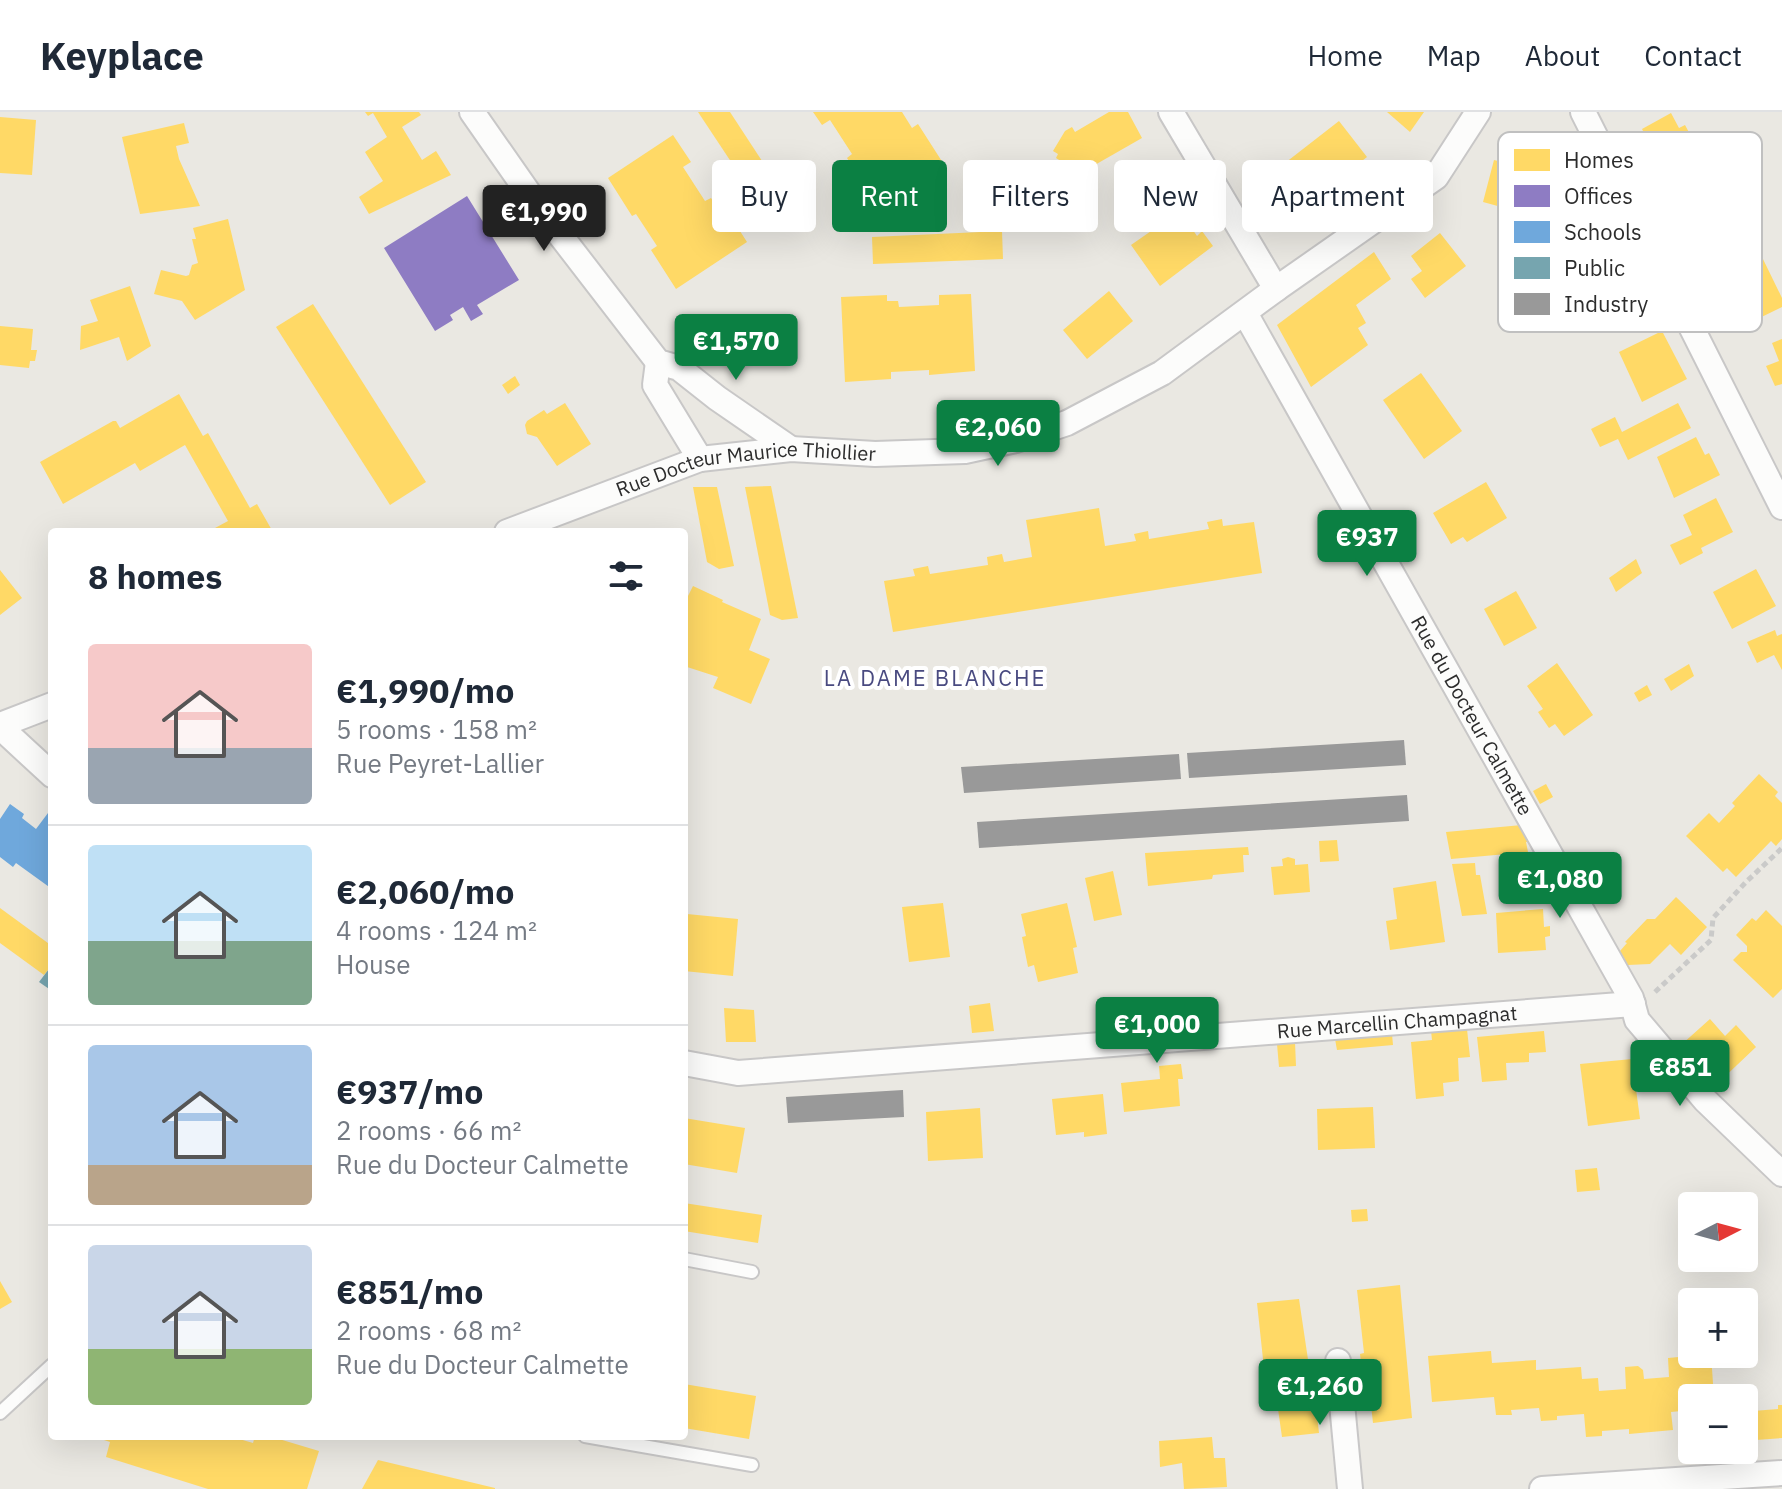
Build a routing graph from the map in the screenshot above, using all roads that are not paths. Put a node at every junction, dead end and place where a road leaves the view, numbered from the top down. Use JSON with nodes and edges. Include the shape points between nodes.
{"nodes":[{"id":1,"x":472,"y":112,"type":"edge"},
{"id":2,"x":1171,"y":112,"type":"edge"},
{"id":3,"x":1478,"y":112,"type":"edge"},
{"id":4,"x":1583,"y":112,"type":"edge"},
{"id":5,"x":490,"y":123,"type":"edge"},
{"id":6,"x":1593,"y":132,"type":"edge"},
{"id":7,"x":1276,"y":289,"type":"junction"},
{"id":8,"x":1245,"y":313,"type":"junction"},
{"id":9,"x":1694,"y":332,"type":"edge"},
{"id":10,"x":658,"y":362,"type":"junction"},
{"id":11,"x":791,"y":449,"type":"junction"},
{"id":12,"x":700,"y":459,"type":"junction"},
{"id":13,"x":1782,"y":507,"type":"edge"},
{"id":14,"x":518,"y":528,"type":"edge"},
{"id":15,"x":48,"y":707,"type":"edge"},
{"id":16,"x":0,"y":726,"type":"edge"},
{"id":17,"x":48,"y":771,"type":"edge"},
{"id":18,"x":1632,"y":1001,"type":"junction"},
{"id":19,"x":688,"y":1064,"type":"edge"},
{"id":20,"x":1782,"y":1174,"type":"edge"},
{"id":21,"x":688,"y":1260,"type":"edge"},
{"id":22,"x":752,"y":1272,"type":"dead end"},
{"id":23,"x":1338,"y":1361,"type":"dead end"},
{"id":24,"x":48,"y":1369,"type":"edge"},
{"id":25,"x":0,"y":1413,"type":"edge"},
{"id":26,"x":608,"y":1440,"type":"edge"},
{"id":27,"x":752,"y":1465,"type":"dead end"},
{"id":28,"x":1782,"y":1473,"type":"edge"},
{"id":29,"x":1350,"y":1489,"type":"edge"},
{"id":30,"x":1542,"y":1489,"type":"edge"}],
"edges":[{"from":1,"to":5,"type":"street"},
{"from":2,"to":7,"type":"street"},
{"from":3,"to":7,"type":"street","name":"Rue Docteur Maurice Thiollier","via":[[1436,177]]},
{"from":4,"to":6,"type":"street"},
{"from":5,"to":10,"type":"street","via":[[537,205]]},
{"from":7,"to":8,"type":"street","name":"Rue Docteur Maurice Thiollier"},
{"from":8,"to":11,"type":"street","name":"Rue Docteur Maurice Thiollier","via":[[1162,373],[1067,423],[1016,440],[929,454]]},
{"from":8,"to":18,"type":"street","name":"Rue du Docteur Calmette"},
{"from":9,"to":13,"type":"street"},
{"from":10,"to":11,"type":"street","via":[[679,368]]},
{"from":10,"to":12,"type":"street","via":[[655,385]]},
{"from":11,"to":12,"type":"street","name":"Rue Docteur Maurice Thiollier"},
{"from":12,"to":14,"type":"street","name":"Rue Docteur Maurice Thiollier"},
{"from":15,"to":16,"type":"street"},
{"from":16,"to":17,"type":"street"},
{"from":18,"to":19,"type":"street","name":"Rue Marcellin Champagnat","via":[[738,1073]]},
{"from":18,"to":20,"type":"street","name":"Rue du Docteur Calmette","via":[[1637,1020],[1705,1100]]},
{"from":21,"to":22,"type":"lane"},
{"from":23,"to":29,"type":"street"},
{"from":24,"to":25,"type":"lane"},
{"from":26,"to":27,"type":"lane"},
{"from":28,"to":30,"type":"street"}]}
